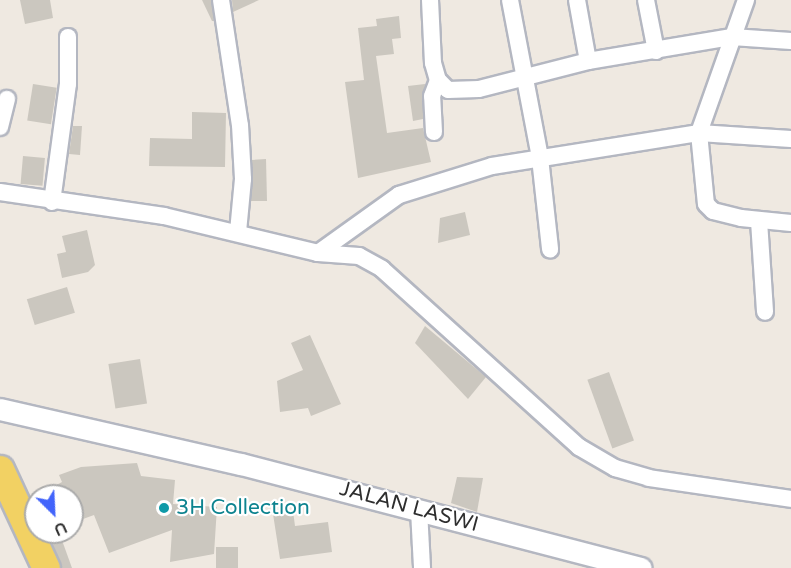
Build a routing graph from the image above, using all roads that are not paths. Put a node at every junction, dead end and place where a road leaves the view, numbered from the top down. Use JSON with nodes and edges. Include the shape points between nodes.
{"nodes":[{"id":1,"x":221,"y":0,"type":"edge"},
{"id":2,"x":430,"y":0,"type":"edge"},
{"id":3,"x":510,"y":0,"type":"edge"},
{"id":4,"x":577,"y":0,"type":"edge"},
{"id":5,"x":646,"y":0,"type":"edge"},
{"id":6,"x":746,"y":0,"type":"edge"},
{"id":7,"x":68,"y":37,"type":"dead end"},
{"id":8,"x":732,"y":37,"type":"junction"},
{"id":9,"x":791,"y":41,"type":"edge"},
{"id":10,"x":656,"y":51,"type":"junction"},
{"id":11,"x":588,"y":61,"type":"junction"},
{"id":12,"x":525,"y":76,"type":"junction"},
{"id":13,"x":438,"y":80,"type":"junction"},
{"id":14,"x":7,"y":99,"type":"dead end"},
{"id":15,"x":0,"y":127,"type":"edge"},
{"id":16,"x":434,"y":132,"type":"dead end"},
{"id":17,"x":699,"y":133,"type":"junction"},
{"id":18,"x":791,"y":139,"type":"edge"},
{"id":19,"x":540,"y":158,"type":"junction"},
{"id":20,"x":0,"y":192,"type":"edge"},
{"id":21,"x":52,"y":202,"type":"junction"},
{"id":22,"x":759,"y":221,"type":"junction"},
{"id":23,"x":791,"y":223,"type":"edge"},
{"id":24,"x":238,"y":232,"type":"junction"},
{"id":25,"x":550,"y":249,"type":"dead end"},
{"id":26,"x":318,"y":253,"type":"junction"},
{"id":27,"x":765,"y":312,"type":"dead end"},
{"id":28,"x":0,"y":409,"type":"edge"},
{"id":29,"x":0,"y":469,"type":"edge"},
{"id":30,"x":791,"y":499,"type":"edge"},
{"id":31,"x":419,"y":510,"type":"junction"},
{"id":32,"x":45,"y":568,"type":"edge"},
{"id":33,"x":422,"y":568,"type":"edge"},
{"id":34,"x":641,"y":568,"type":"edge"}],
"edges":[{"from":1,"to":24,"type":"street","via":[[240,124],[243,178]]},
{"from":2,"to":13,"type":"street","via":[[433,63]]},
{"from":3,"to":12,"type":"street"},
{"from":4,"to":11,"type":"street"},
{"from":5,"to":10,"type":"street"},
{"from":6,"to":8,"type":"street"},
{"from":7,"to":21,"type":"street","via":[[68,84]]},
{"from":8,"to":9,"type":"street"},
{"from":8,"to":10,"type":"street"},
{"from":8,"to":17,"type":"street"},
{"from":10,"to":11,"type":"street"},
{"from":11,"to":12,"type":"street"},
{"from":12,"to":13,"type":"street","via":[[479,89],[448,90]]},
{"from":12,"to":19,"type":"street"},
{"from":13,"to":16,"type":"street","via":[[432,96]]},
{"from":14,"to":15,"type":"street"},
{"from":17,"to":18,"type":"street"},
{"from":17,"to":19,"type":"street"},
{"from":17,"to":22,"type":"street","via":[[706,204],[713,211]]},
{"from":19,"to":25,"type":"street"},
{"from":19,"to":26,"type":"street","via":[[492,166],[399,195]]},
{"from":20,"to":21,"type":"street"},
{"from":21,"to":24,"type":"street","via":[[164,216]]},
{"from":22,"to":23,"type":"street"},
{"from":22,"to":27,"type":"street"},
{"from":24,"to":26,"type":"street"},
{"from":26,"to":30,"type":"street","via":[[359,256],[382,269],[579,447],[615,468],[649,478]]},
{"from":28,"to":31,"type":"street","name":"JALAN LASWI","via":[[241,464]]},
{"from":29,"to":32,"type":"main road"},
{"from":31,"to":33,"type":"street"},
{"from":31,"to":34,"type":"street","name":"JALAN LASWI"}]}
